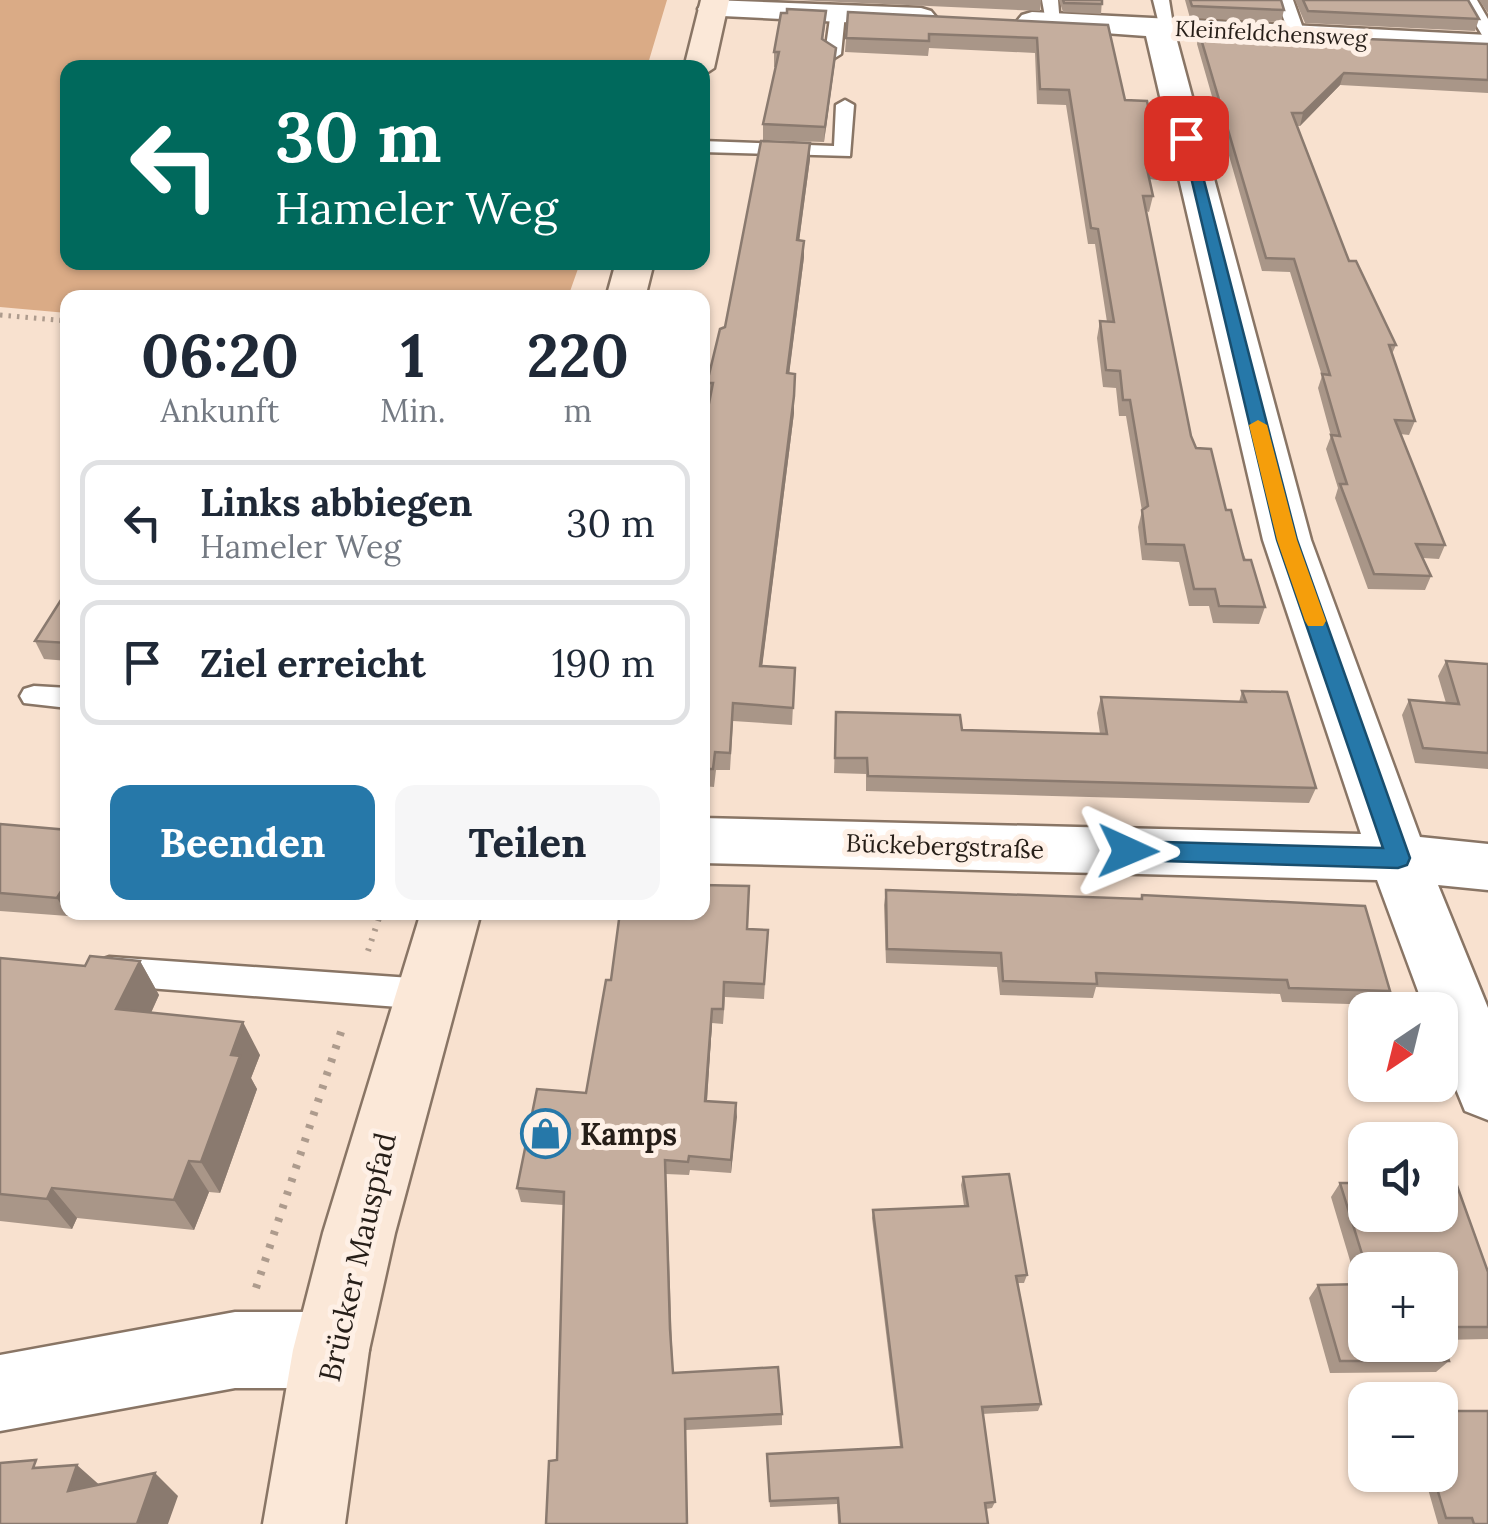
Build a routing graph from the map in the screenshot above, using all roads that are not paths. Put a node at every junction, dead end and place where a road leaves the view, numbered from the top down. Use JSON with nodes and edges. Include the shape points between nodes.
{"nodes":[{"id":1,"x":1285,"y":0,"type":"edge"},
{"id":2,"x":1469,"y":0,"type":"edge"},
{"id":3,"x":714,"y":4,"type":"edge"},
{"id":4,"x":1052,"y":11,"type":"edge"},
{"id":5,"x":837,"y":14,"type":"junction"},
{"id":6,"x":955,"y":18,"type":"edge"},
{"id":7,"x":1162,"y":19,"type":"edge"},
{"id":8,"x":994,"y":20,"type":"edge"},
{"id":9,"x":1488,"y":32,"type":"edge"},
{"id":10,"x":1297,"y":34,"type":"junction"},
{"id":11,"x":1488,"y":44,"type":"edge"},
{"id":12,"x":834,"y":54,"type":"edge"},
{"id":13,"x":701,"y":60,"type":"edge"},
{"id":14,"x":845,"y":105,"type":"dead end"},
{"id":15,"x":710,"y":146,"type":"edge"},
{"id":16,"x":34,"y":696,"type":"dead end"},
{"id":17,"x":60,"y":698,"type":"edge"},
{"id":18,"x":710,"y":840,"type":"edge"},
{"id":19,"x":1398,"y":858,"type":"junction"},
{"id":20,"x":1488,"y":866,"type":"edge"},
{"id":21,"x":448,"y":920,"type":"edge"},
{"id":22,"x":79,"y":969,"type":"edge"},
{"id":23,"x":426,"y":994,"type":"junction"},
{"id":24,"x":1488,"y":1090,"type":"edge"},
{"id":25,"x":331,"y":1350,"type":"junction"},
{"id":26,"x":0,"y":1393,"type":"edge"},
{"id":27,"x":304,"y":1524,"type":"edge"}],
"edges":[{"from":1,"to":10,"type":"lane"},
{"from":2,"to":9,"type":"lane"},
{"from":3,"to":5,"type":"street"},
{"from":3,"to":13,"type":"main road"},
{"from":4,"to":7,"type":"street","name":"Kleinfeldchensweg"},
{"from":4,"to":8,"type":"street","name":"Kleinfeldchensweg"},
{"from":5,"to":6,"type":"street"},
{"from":5,"to":12,"type":"lane"},
{"from":7,"to":10,"type":"street","name":"Kleinfeldchensweg"},
{"from":7,"to":19,"type":"street","via":[[1287,540]]},
{"from":10,"to":11,"type":"street","name":"Kleinfeldchensweg"},
{"from":14,"to":15,"type":"lane","via":[[842,152]]},
{"from":16,"to":17,"type":"lane"},
{"from":18,"to":19,"type":"street","name":"Bückebergstraße"},
{"from":19,"to":20,"type":"street","name":"Bückebergstraße"},
{"from":19,"to":24,"type":"street"},
{"from":21,"to":23,"type":"main road","name":"Brücker Mauspfad"},
{"from":22,"to":23,"type":"lane"},
{"from":23,"to":25,"type":"main road","name":"Brücker Mauspfad"},
{"from":25,"to":26,"type":"street","via":[[235,1350]]},
{"from":25,"to":27,"type":"main road","name":"Brücker Mauspfad"}]}
